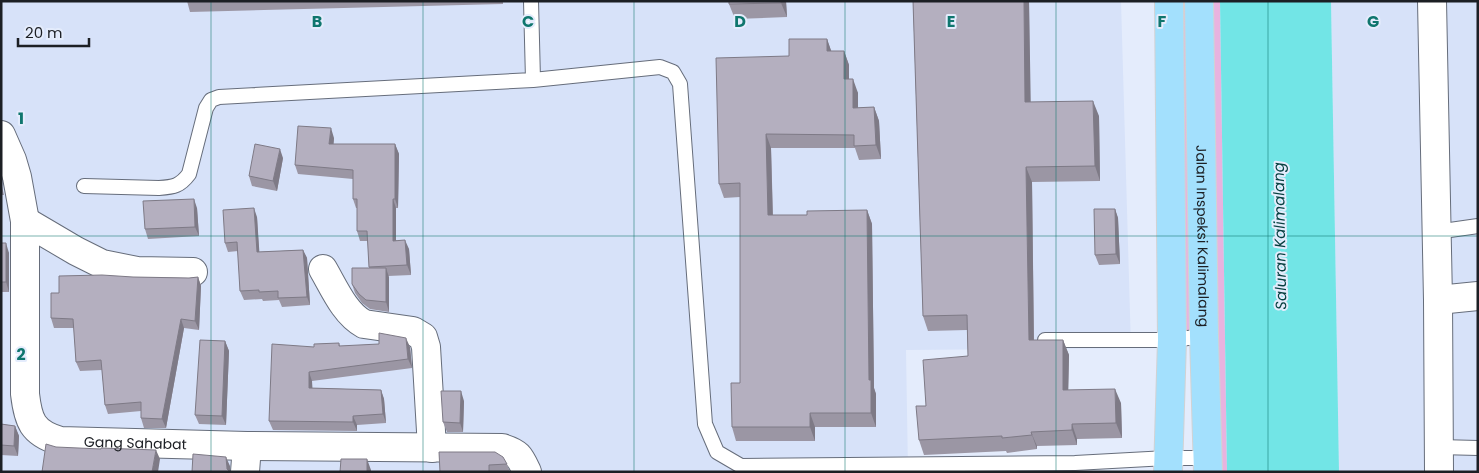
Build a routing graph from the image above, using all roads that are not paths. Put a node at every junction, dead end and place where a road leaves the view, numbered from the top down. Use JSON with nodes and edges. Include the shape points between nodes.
{"nodes":[{"id":1,"x":531,"y":1,"type":"edge"},
{"id":2,"x":1169,"y":1,"type":"edge"},
{"id":3,"x":1199,"y":1,"type":"edge"},
{"id":4,"x":1432,"y":1,"type":"edge"},
{"id":5,"x":533,"y":80,"type":"junction"},
{"id":6,"x":1,"y":135,"type":"edge"},
{"id":7,"x":84,"y":186,"type":"dead end"},
{"id":8,"x":25,"y":220,"type":"junction"},
{"id":9,"x":1478,"y":226,"type":"edge"},
{"id":10,"x":1436,"y":232,"type":"junction"},
{"id":11,"x":323,"y":269,"type":"dead end"},
{"id":12,"x":193,"y":272,"type":"dead end"},
{"id":13,"x":1478,"y":296,"type":"edge"},
{"id":14,"x":1438,"y":300,"type":"junction"},
{"id":15,"x":1204,"y":336,"type":"junction"},
{"id":16,"x":1045,"y":340,"type":"edge"},
{"id":17,"x":1172,"y":340,"type":"junction"},
{"id":18,"x":432,"y":448,"type":"junction"},
{"id":19,"x":1478,"y":448,"type":"edge"},
{"id":20,"x":246,"y":459,"type":"edge"},
{"id":21,"x":1439,"y":459,"type":"edge"},
{"id":22,"x":1168,"y":465,"type":"edge"},
{"id":23,"x":1208,"y":465,"type":"edge"},
{"id":24,"x":740,"y":469,"type":"edge"},
{"id":25,"x":527,"y":472,"type":"edge"}],
"edges":[{"from":1,"to":5,"type":"lane"},
{"from":2,"to":17,"type":"main road"},
{"from":3,"to":15,"type":"main road","name":"Jalan Inspeksi Kalimalang"},
{"from":4,"to":10,"type":"street"},
{"from":5,"to":7,"type":"lane","via":[[219,97],[211,100],[206,108],[189,174],[183,183],[170,188]]},
{"from":5,"to":24,"type":"lane","via":[[660,67],[673,72],[680,84],[705,424],[717,452]]},
{"from":6,"to":8,"type":"street","name":"Gang Sahabat","via":[[17,177]]},
{"from":8,"to":12,"type":"street","via":[[102,264],[136,270]]},
{"from":8,"to":20,"type":"street","name":"Gang Sahabat","via":[[25,394],[30,420],[38,431],[60,441]]},
{"from":9,"to":10,"type":"lane"},
{"from":10,"to":14,"type":"street"},
{"from":11,"to":18,"type":"street","via":[[357,320],[372,326],[413,331],[423,337]]},
{"from":13,"to":14,"type":"street"},
{"from":14,"to":21,"type":"street"},
{"from":15,"to":17,"type":"lane"},
{"from":15,"to":23,"type":"main road","name":"Jalan Inspeksi Kalimalang"},
{"from":16,"to":17,"type":"lane"},
{"from":17,"to":22,"type":"main road"},
{"from":18,"to":20,"type":"street","name":"Gang Sahabat"},
{"from":18,"to":25,"type":"street","name":"Gang Sahabat","via":[[502,448],[515,452]]},
{"from":19,"to":21,"type":"lane"},
{"from":22,"to":23,"type":"lane"},
{"from":22,"to":24,"type":"lane"}]}
